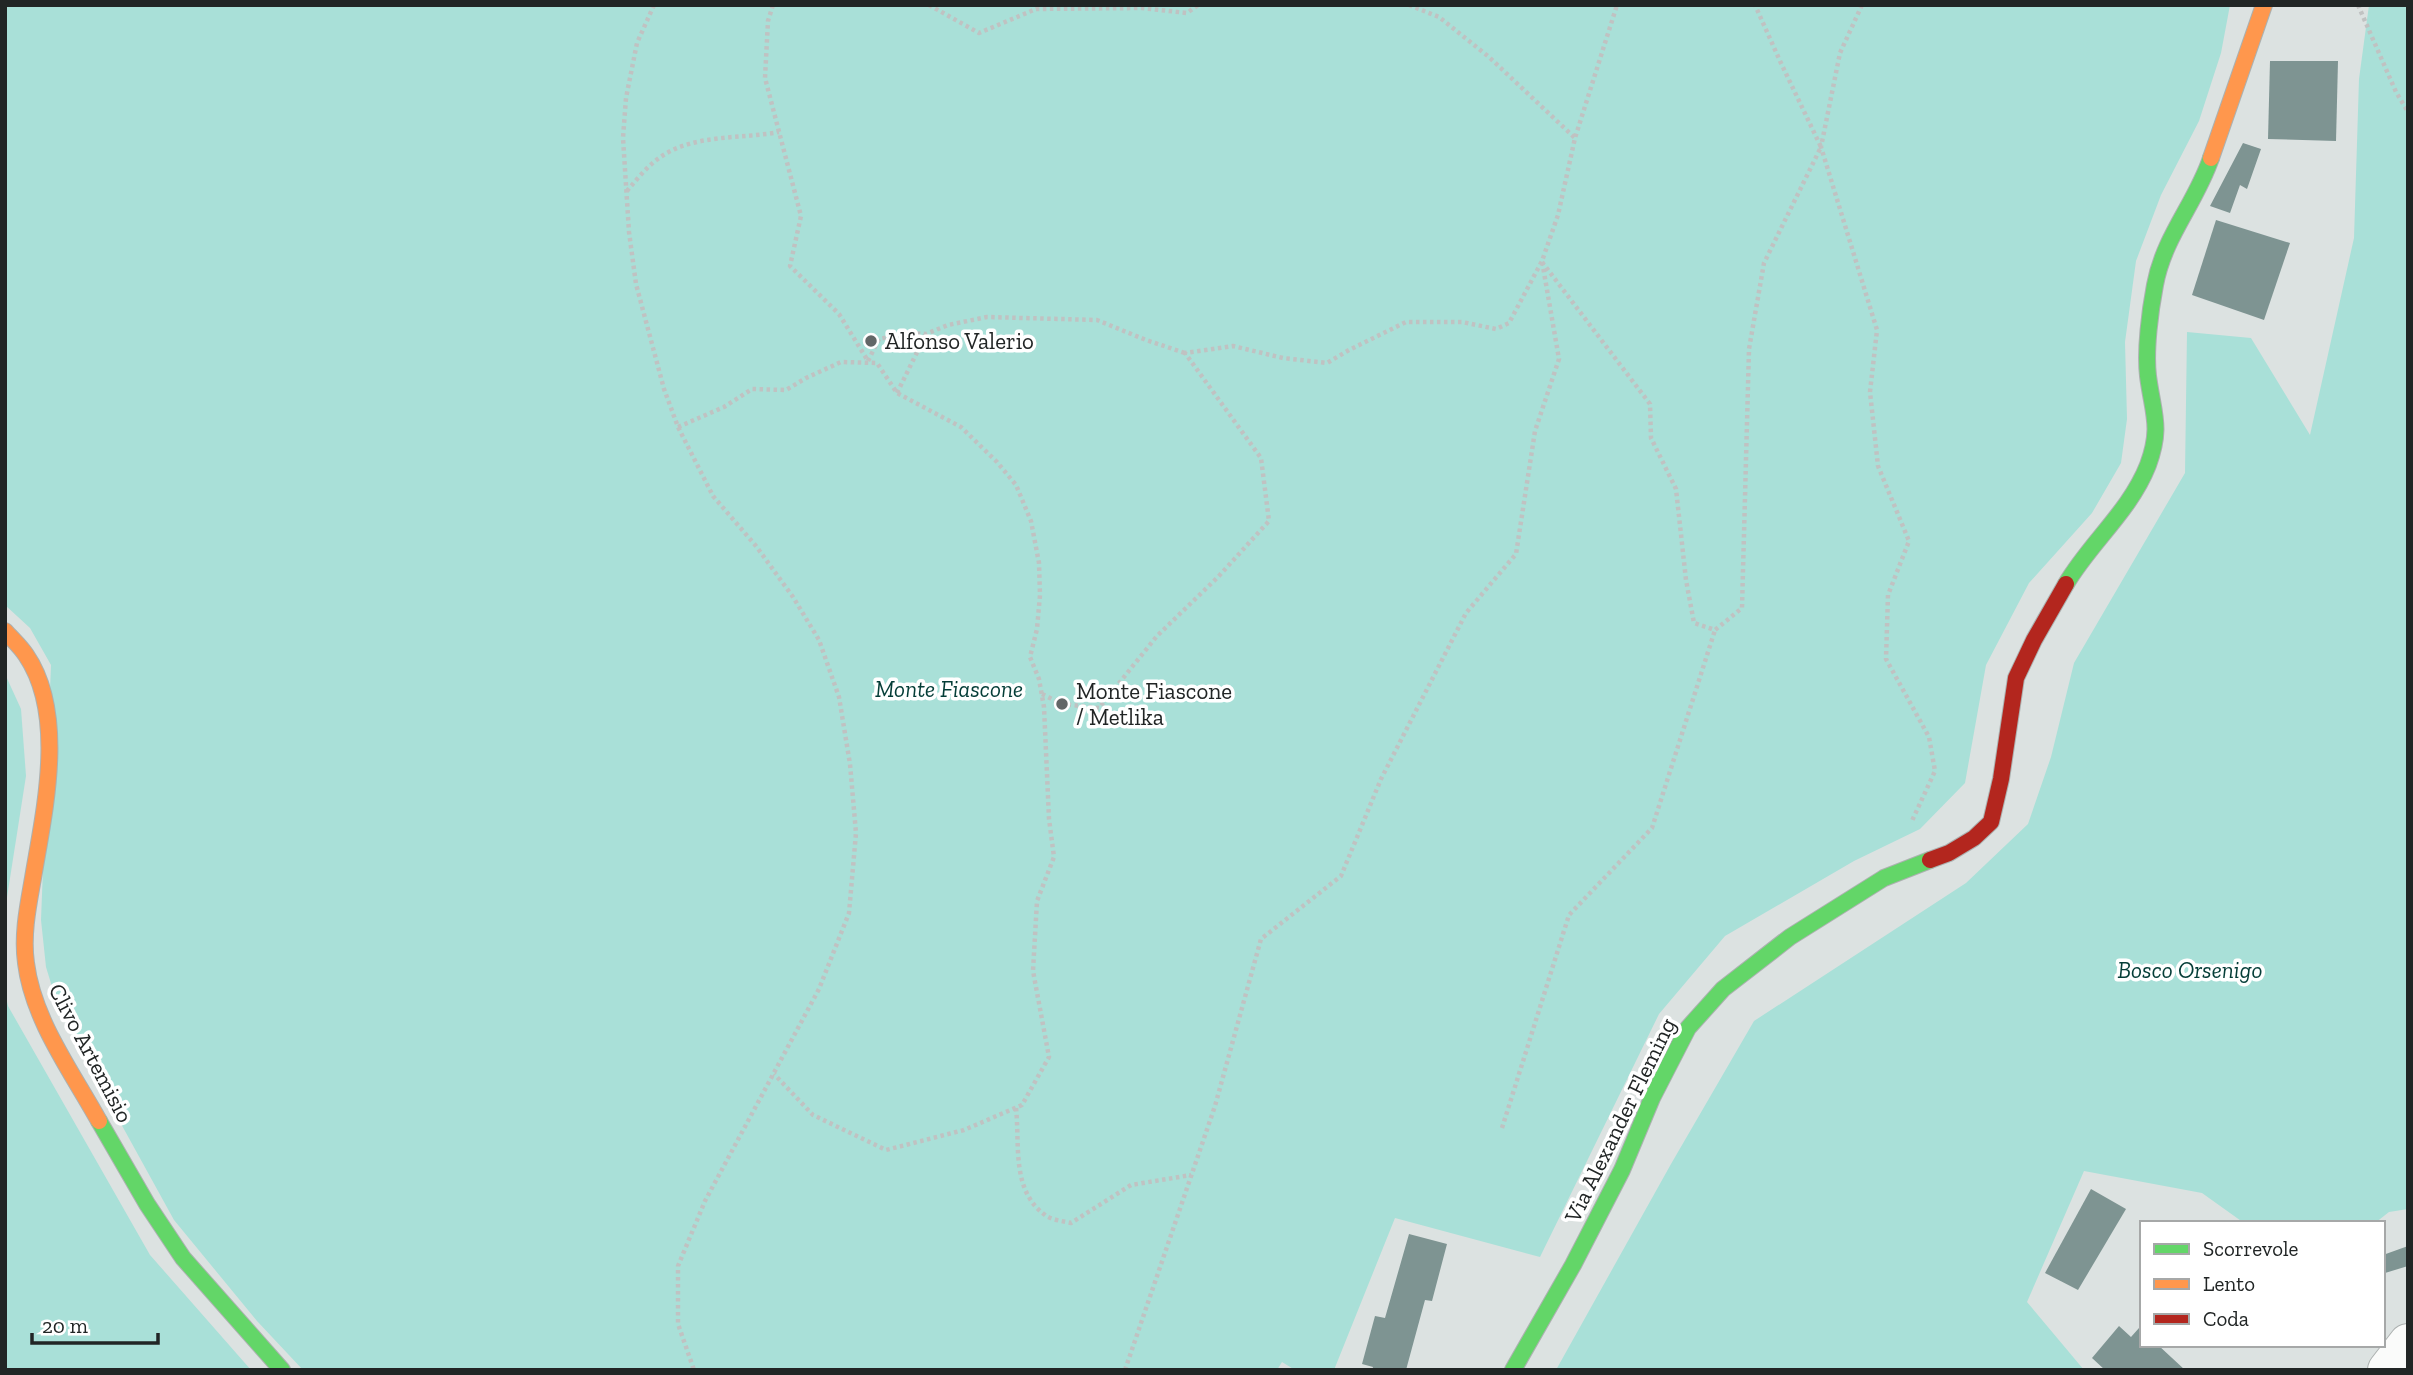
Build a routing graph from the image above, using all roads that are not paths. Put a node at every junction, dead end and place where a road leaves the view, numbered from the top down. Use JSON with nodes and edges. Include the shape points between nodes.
{"nodes":[{"id":1,"x":2264,"y":5,"type":"edge"},
{"id":2,"x":5,"y":631,"type":"edge"},
{"id":3,"x":2408,"y":1343,"type":"edge"},
{"id":4,"x":282,"y":1370,"type":"edge"},
{"id":5,"x":1513,"y":1370,"type":"edge"},
{"id":6,"x":2387,"y":1370,"type":"edge"}],
"edges":[{"from":1,"to":5,"type":"street","name":"Via Alexander Fleming","via":[[2209,165],[2169,239],[2155,284],[2147,374],[2157,433],[2147,467],[2124,508],[2078,564],[2016,678],[1991,822],[1950,853],[1884,878],[1790,937],[1723,989],[1688,1028],[1580,1253]]},
{"from":2,"to":4,"type":"street","name":"Clivo Artemisio","via":[[34,666],[44,697],[49,740],[24,931],[32,994],[171,1241]]},
{"from":3,"to":6,"type":"street"}]}
